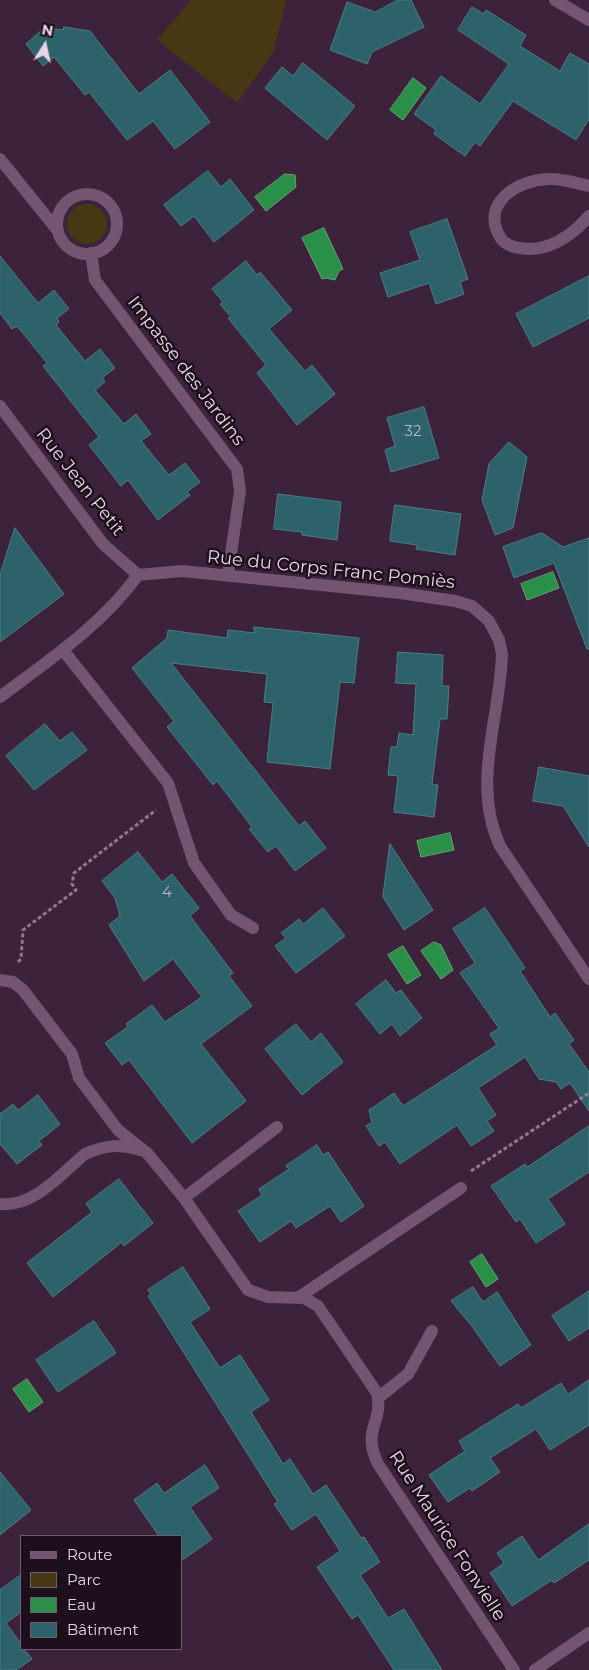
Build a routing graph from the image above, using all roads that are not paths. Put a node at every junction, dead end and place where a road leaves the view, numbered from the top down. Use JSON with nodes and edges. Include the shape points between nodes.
{"nodes":[{"id":1,"x":555,"y":0,"type":"edge"},
{"id":2,"x":589,"y":20,"type":"edge"},
{"id":3,"x":0,"y":159,"type":"edge"},
{"id":4,"x":589,"y":186,"type":"edge"},
{"id":5,"x":589,"y":216,"type":"edge"},
{"id":6,"x":58,"y":231,"type":"junction"},
{"id":7,"x":91,"y":253,"type":"junction"},
{"id":8,"x":0,"y":406,"type":"edge"},
{"id":9,"x":138,"y":575,"type":"junction"},
{"id":10,"x":228,"y":575,"type":"junction"},
{"id":11,"x":63,"y":650,"type":"junction"},
{"id":12,"x":0,"y":697,"type":"edge"},
{"id":13,"x":254,"y":928,"type":"dead end"},
{"id":14,"x":589,"y":979,"type":"edge"},
{"id":15,"x":3,"y":980,"type":"edge"},
{"id":16,"x":277,"y":1127,"type":"dead end"},
{"id":17,"x":143,"y":1150,"type":"junction"},
{"id":18,"x":461,"y":1188,"type":"road end"},
{"id":19,"x":184,"y":1198,"type":"junction"},
{"id":20,"x":0,"y":1204,"type":"edge"},
{"id":21,"x":299,"y":1297,"type":"junction"},
{"id":22,"x":432,"y":1331,"type":"dead end"},
{"id":23,"x":378,"y":1398,"type":"junction"},
{"id":24,"x":589,"y":1634,"type":"edge"},
{"id":25,"x":514,"y":1670,"type":"edge"},
{"id":26,"x":535,"y":1670,"type":"edge"}],
"edges":[{"from":1,"to":2,"type":"street"},
{"from":3,"to":6,"type":"street"},
{"from":4,"to":5,"type":"street","via":[[549,178],[514,188],[506,192],[498,204],[495,222],[505,242],[518,248],[539,249],[565,238]]},
{"from":6,"to":7,"type":"street","via":[[64,243],[74,250]]},
{"from":6,"to":7,"type":"street","via":[[60,210],[68,201],[84,195],[101,197],[116,214],[117,226],[114,238]]},
{"from":7,"to":10,"type":"street","name":"Impasse des Jardins","via":[[95,280],[237,469],[240,491]]},
{"from":8,"to":9,"type":"street","name":"Rue Jean Petit","via":[[103,544]]},
{"from":9,"to":10,"type":"street","name":"Rue du Corps Franc Pomiès","via":[[182,571]]},
{"from":9,"to":11,"type":"street","via":[[120,601]]},
{"from":10,"to":14,"type":"street","name":"Rue du Corps Franc Pomiès","via":[[455,601],[472,606],[489,621],[502,654],[487,773],[486,800],[490,823],[500,846]]},
{"from":11,"to":12,"type":"street"},
{"from":11,"to":13,"type":"street","via":[[168,783],[194,863],[231,915]]},
{"from":15,"to":17,"type":"street","via":[[23,990],[72,1054],[79,1078],[118,1130]]},
{"from":16,"to":19,"type":"street"},
{"from":17,"to":19,"type":"street"},
{"from":17,"to":20,"type":"street","via":[[112,1146],[96,1149],[85,1154],[28,1200],[14,1205]]},
{"from":18,"to":21,"type":"street"},
{"from":19,"to":21,"type":"street","via":[[248,1290],[268,1298]]},
{"from":21,"to":23,"type":"street","via":[[318,1306]]},
{"from":22,"to":23,"type":"street","via":[[408,1374]]},
{"from":23,"to":25,"type":"street","name":"Rue Maurice Fonvielle","via":[[370,1438],[378,1464]]},
{"from":24,"to":26,"type":"street"}]}
